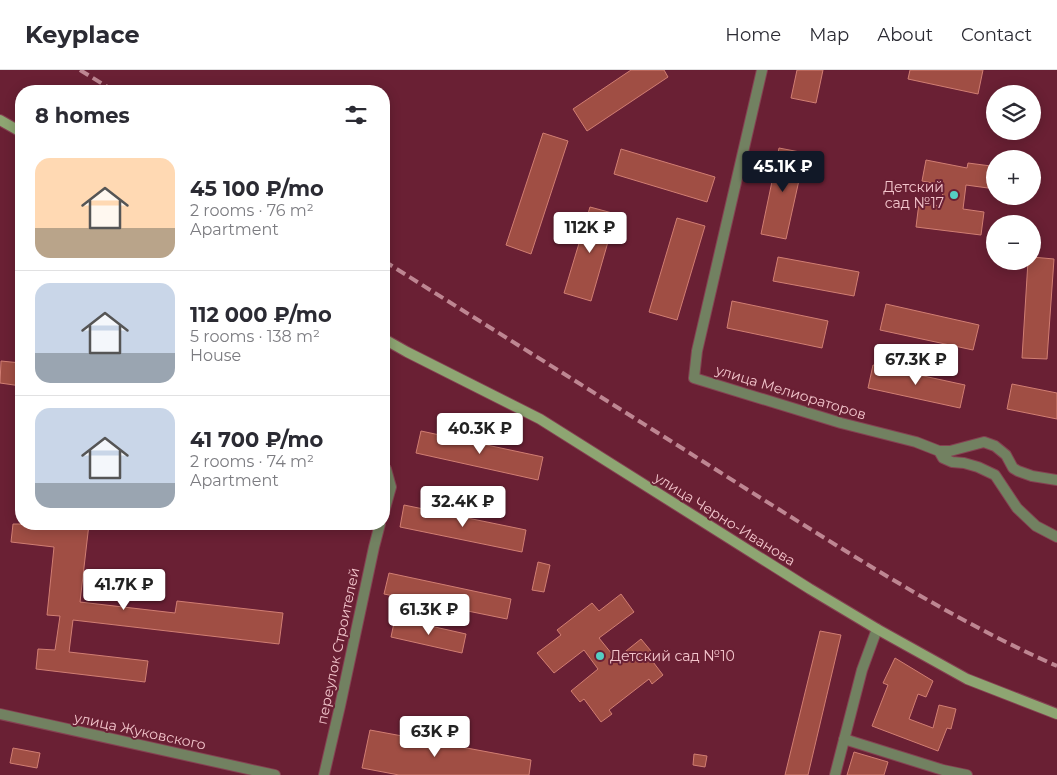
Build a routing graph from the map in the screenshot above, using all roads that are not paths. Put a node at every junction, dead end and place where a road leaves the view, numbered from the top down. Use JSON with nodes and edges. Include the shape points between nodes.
{"nodes":[{"id":1,"x":762,"y":70,"type":"edge"},
{"id":2,"x":0,"y":120,"type":"edge"},
{"id":3,"x":15,"y":129,"type":"edge"},
{"id":4,"x":390,"y":342,"type":"edge"},
{"id":5,"x":939,"y":451,"type":"junction"},
{"id":6,"x":1057,"y":480,"type":"edge"},
{"id":7,"x":378,"y":530,"type":"edge"},
{"id":8,"x":1057,"y":537,"type":"edge"},
{"id":9,"x":877,"y":629,"type":"junction"},
{"id":10,"x":0,"y":714,"type":"edge"},
{"id":11,"x":1057,"y":714,"type":"edge"},
{"id":12,"x":844,"y":739,"type":"junction"},
{"id":13,"x":275,"y":775,"type":"edge"},
{"id":14,"x":324,"y":775,"type":"edge"},
{"id":15,"x":835,"y":775,"type":"edge"},
{"id":16,"x":967,"y":775,"type":"edge"}],
"edges":[{"from":1,"to":5,"type":"street","name":"улица Мелиораторов","via":[[697,351],[694,378]]},
{"from":2,"to":3,"type":"main road"},
{"from":4,"to":9,"type":"main road","name":"улица Черно-Иванова","via":[[540,419]]},
{"from":5,"to":6,"type":"street","name":"улица Мелиораторов","via":[[984,442],[1006,454],[1018,471]]},
{"from":5,"to":8,"type":"street","via":[[952,462],[978,467],[995,475],[1017,508],[1036,526]]},
{"from":7,"to":14,"type":"street","name":"переулок Строителей"},
{"from":9,"to":11,"type":"main road","name":"улица Черно-Иванова","via":[[967,679]]},
{"from":9,"to":12,"type":"street","via":[[862,670]]},
{"from":10,"to":13,"type":"street","name":"улица Жуковского"},
{"from":12,"to":15,"type":"street"},
{"from":12,"to":16,"type":"street"}]}
